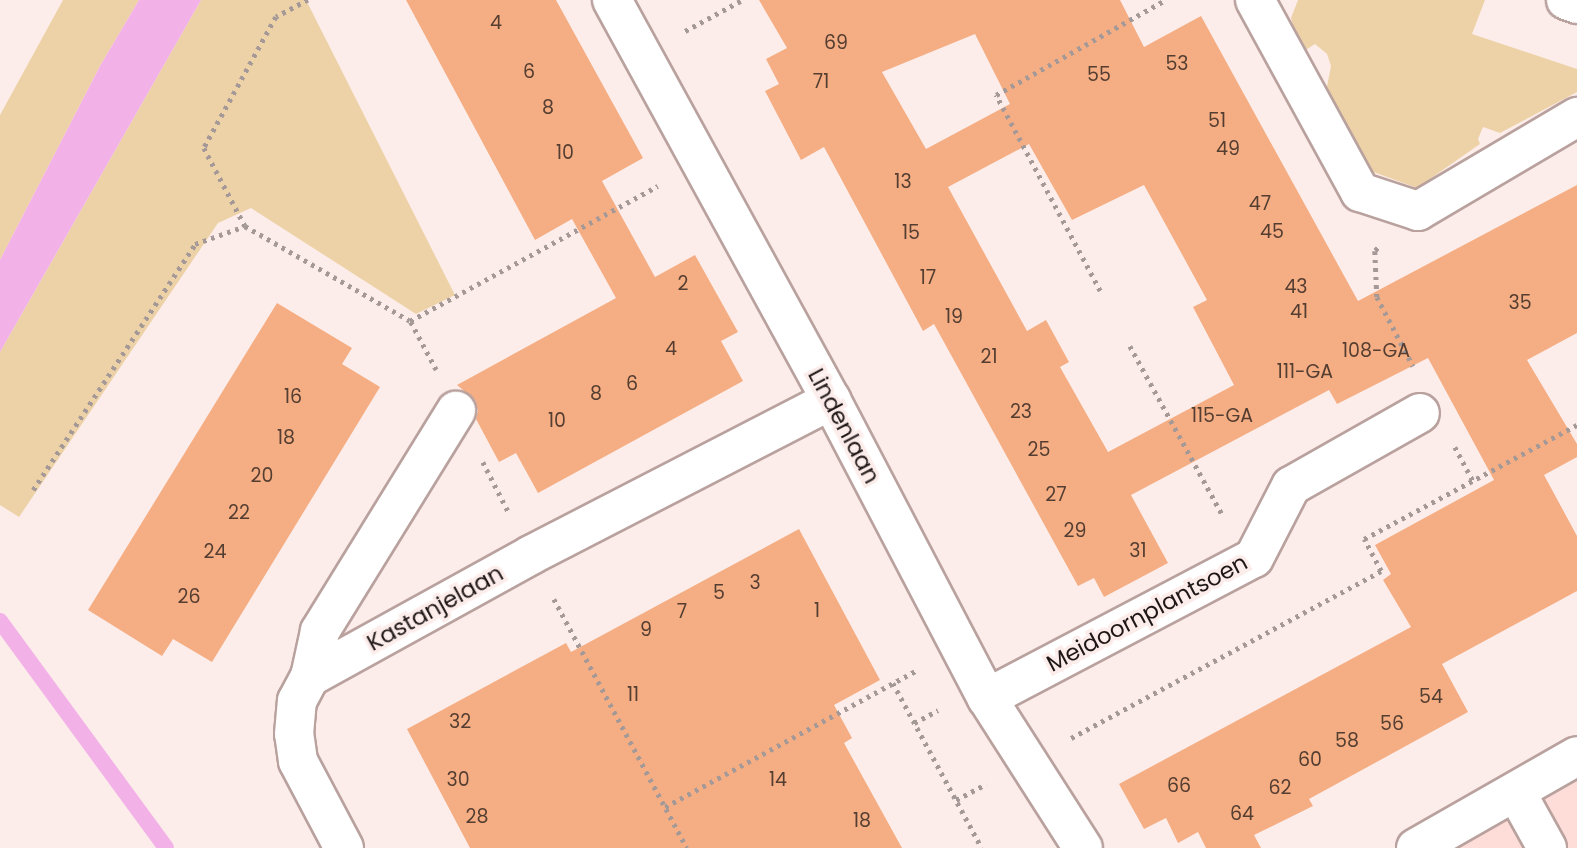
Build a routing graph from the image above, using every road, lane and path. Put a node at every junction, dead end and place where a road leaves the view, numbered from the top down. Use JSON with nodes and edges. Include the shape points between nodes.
{"nodes":[{"id":1,"x":309,"y":0,"type":"edge"},
{"id":2,"x":612,"y":0,"type":"edge"},
{"id":3,"x":743,"y":0,"type":"edge"},
{"id":4,"x":1165,"y":0,"type":"edge"},
{"id":5,"x":1255,"y":0,"type":"edge"},
{"id":6,"x":1566,"y":0,"type":"edge"},
{"id":7,"x":1577,"y":4,"type":"edge"},
{"id":8,"x":731,"y":6,"type":"dead end"},
{"id":9,"x":1577,"y":117,"type":"edge"},
{"id":10,"x":701,"y":163,"type":"junction"},
{"id":11,"x":1418,"y":211,"type":"junction"},
{"id":12,"x":246,"y":226,"type":"junction"},
{"id":13,"x":1100,"y":291,"type":"dead end"},
{"id":14,"x":410,"y":321,"type":"junction"},
{"id":15,"x":1130,"y":346,"type":"dead end"},
{"id":16,"x":831,"y":400,"type":"junction"},
{"id":17,"x":456,"y":411,"type":"junction"},
{"id":18,"x":1420,"y":413,"type":"joint"},
{"id":19,"x":1577,"y":425,"type":"edge"},
{"id":20,"x":33,"y":490,"type":"dead end"},
{"id":21,"x":531,"y":555,"type":"junction"},
{"id":22,"x":1248,"y":561,"type":"junction"},
{"id":23,"x":960,"y":647,"type":"junction"},
{"id":24,"x":310,"y":677,"type":"junction"},
{"id":25,"x":893,"y":683,"type":"junction"},
{"id":26,"x":987,"y":698,"type":"junction"},
{"id":27,"x":1577,"y":756,"type":"edge"},
{"id":28,"x":1028,"y":762,"type":"junction"},
{"id":29,"x":1516,"y":792,"type":"junction"},
{"id":30,"x":956,"y":800,"type":"junction"},
{"id":31,"x":665,"y":807,"type":"junction"},
{"id":32,"x":344,"y":848,"type":"edge"},
{"id":33,"x":687,"y":848,"type":"edge"},
{"id":34,"x":982,"y":848,"type":"edge"},
{"id":35,"x":1083,"y":848,"type":"edge"},
{"id":36,"x":1416,"y":848,"type":"edge"},
{"id":37,"x":1547,"y":848,"type":"edge"}],
"edges":[{"from":1,"to":12,"type":"path","via":[[276,17],[204,148]]},
{"from":2,"to":10,"type":"street","name":"Lindenlaan"},
{"from":3,"to":8,"type":"path"},
{"from":4,"to":13,"type":"path","via":[[996,95]]},
{"from":5,"to":11,"type":"street","via":[[1360,192]]},
{"from":6,"to":7,"type":"street"},
{"from":9,"to":11,"type":"street"},
{"from":10,"to":14,"type":"path"},
{"from":10,"to":16,"type":"street","name":"Lindenlaan"},
{"from":11,"to":18,"type":"path","via":[[1375,251],[1377,297],[1432,403]]},
{"from":12,"to":14,"type":"path"},
{"from":12,"to":20,"type":"path","via":[[195,244]]},
{"from":14,"to":17,"type":"path"},
{"from":15,"to":22,"type":"path"},
{"from":16,"to":21,"type":"street","name":"Kastanjelaan"},
{"from":16,"to":23,"type":"street","name":"Lindenlaan"},
{"from":17,"to":21,"type":"path"},
{"from":17,"to":24,"type":"street","via":[[320,631]]},
{"from":18,"to":22,"type":"street","name":"Meidoornplantsoen","via":[[1291,485],[1254,558]]},
{"from":19,"to":28,"type":"path","via":[[1364,539],[1381,571]]},
{"from":21,"to":24,"type":"street","name":"Kastanjelaan"},
{"from":21,"to":31,"type":"path"},
{"from":22,"to":26,"type":"street","name":"Meidoornplantsoen"},
{"from":23,"to":25,"type":"path"},
{"from":23,"to":26,"type":"street","name":"Lindenlaan"},
{"from":24,"to":32,"type":"street","via":[[297,701],[294,734],[298,761]]},
{"from":25,"to":30,"type":"path"},
{"from":25,"to":31,"type":"path"},
{"from":26,"to":28,"type":"street","name":"Lindenlaan"},
{"from":27,"to":29,"type":"street"},
{"from":28,"to":30,"type":"path"},
{"from":28,"to":35,"type":"street","name":"Lindenlaan"},
{"from":29,"to":36,"type":"street"},
{"from":29,"to":37,"type":"street"},
{"from":30,"to":34,"type":"path"},
{"from":31,"to":33,"type":"path"}]}
